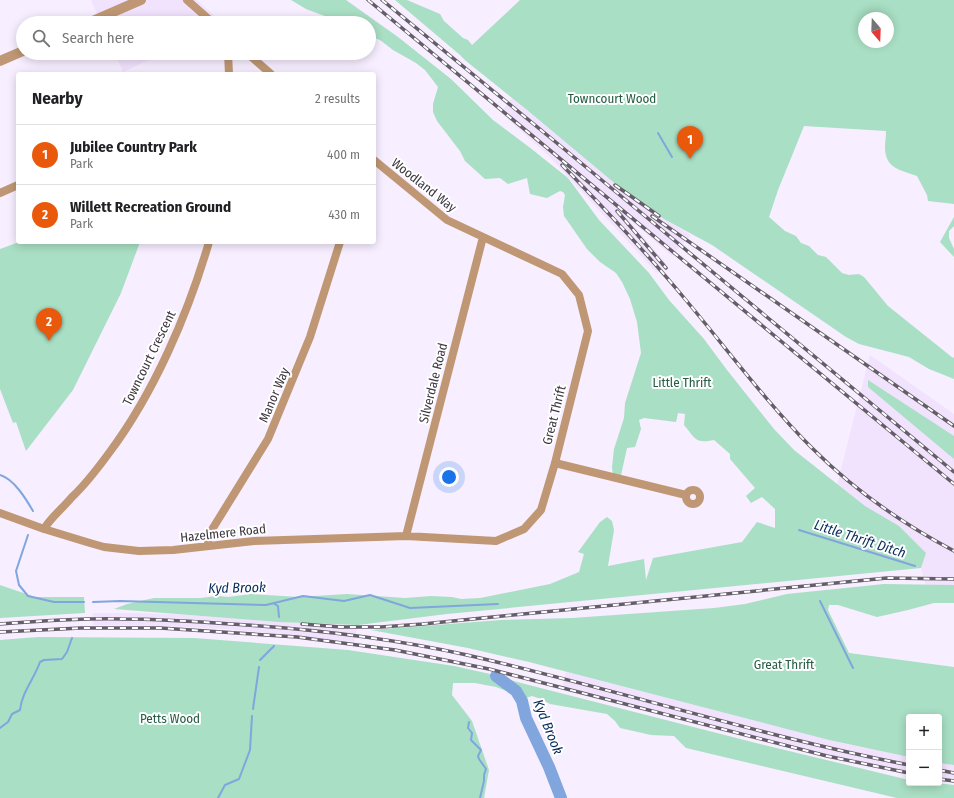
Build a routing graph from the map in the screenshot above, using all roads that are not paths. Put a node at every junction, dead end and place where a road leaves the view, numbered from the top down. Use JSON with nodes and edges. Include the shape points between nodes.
{"nodes":[{"id":1,"x":141,"y":0,"type":"edge"},
{"id":2,"x":187,"y":0,"type":"edge"},
{"id":3,"x":104,"y":16,"type":"edge"},
{"id":4,"x":205,"y":16,"type":"edge"},
{"id":5,"x":16,"y":54,"type":"edge"},
{"id":6,"x":228,"y":60,"type":"edge"},
{"id":7,"x":255,"y":60,"type":"edge"},
{"id":8,"x":0,"y":62,"type":"edge"},
{"id":9,"x":229,"y":72,"type":"edge"},
{"id":10,"x":270,"y":72,"type":"edge"},
{"id":11,"x":376,"y":162,"type":"edge"},
{"id":12,"x":16,"y":186,"type":"edge"},
{"id":13,"x":0,"y":193,"type":"edge"},
{"id":14,"x":483,"y":237,"type":"junction"},
{"id":15,"x":208,"y":244,"type":"edge"},
{"id":16,"x":339,"y":244,"type":"edge"},
{"id":17,"x":555,"y":464,"type":"junction"},
{"id":18,"x":686,"y":495,"type":"dead end"},
{"id":19,"x":0,"y":513,"type":"edge"},
{"id":20,"x":44,"y":529,"type":"junction"},
{"id":21,"x":406,"y":536,"type":"junction"},
{"id":22,"x":208,"y":546,"type":"junction"}],
"edges":[{"from":1,"to":3,"type":"street"},
{"from":2,"to":4,"type":"street"},
{"from":5,"to":8,"type":"street"},
{"from":6,"to":9,"type":"street"},
{"from":7,"to":10,"type":"street"},
{"from":11,"to":14,"type":"street","name":"Woodland Way","via":[[447,220]]},
{"from":12,"to":13,"type":"street"},
{"from":14,"to":17,"type":"street","name":"Great Thrift","via":[[562,274],[579,295],[588,331]]},
{"from":14,"to":21,"type":"street","name":"Silverdale Road"},
{"from":15,"to":20,"type":"street","name":"Towncourt Crescent","via":[[171,345],[136,413],[97,469]]},
{"from":16,"to":22,"type":"street","name":"Manor Way","via":[[310,338],[268,439],[208,536]]},
{"from":17,"to":18,"type":"street"},
{"from":17,"to":21,"type":"street","name":"Great Thrift","via":[[541,510],[524,529],[496,541]]},
{"from":19,"to":20,"type":"street","name":"Hazelmere Road"},
{"from":20,"to":22,"type":"street","name":"Hazelmere Road","via":[[90,543],[139,551]]},
{"from":21,"to":22,"type":"street","name":"Hazelmere Road","via":[[254,541]]}]}
